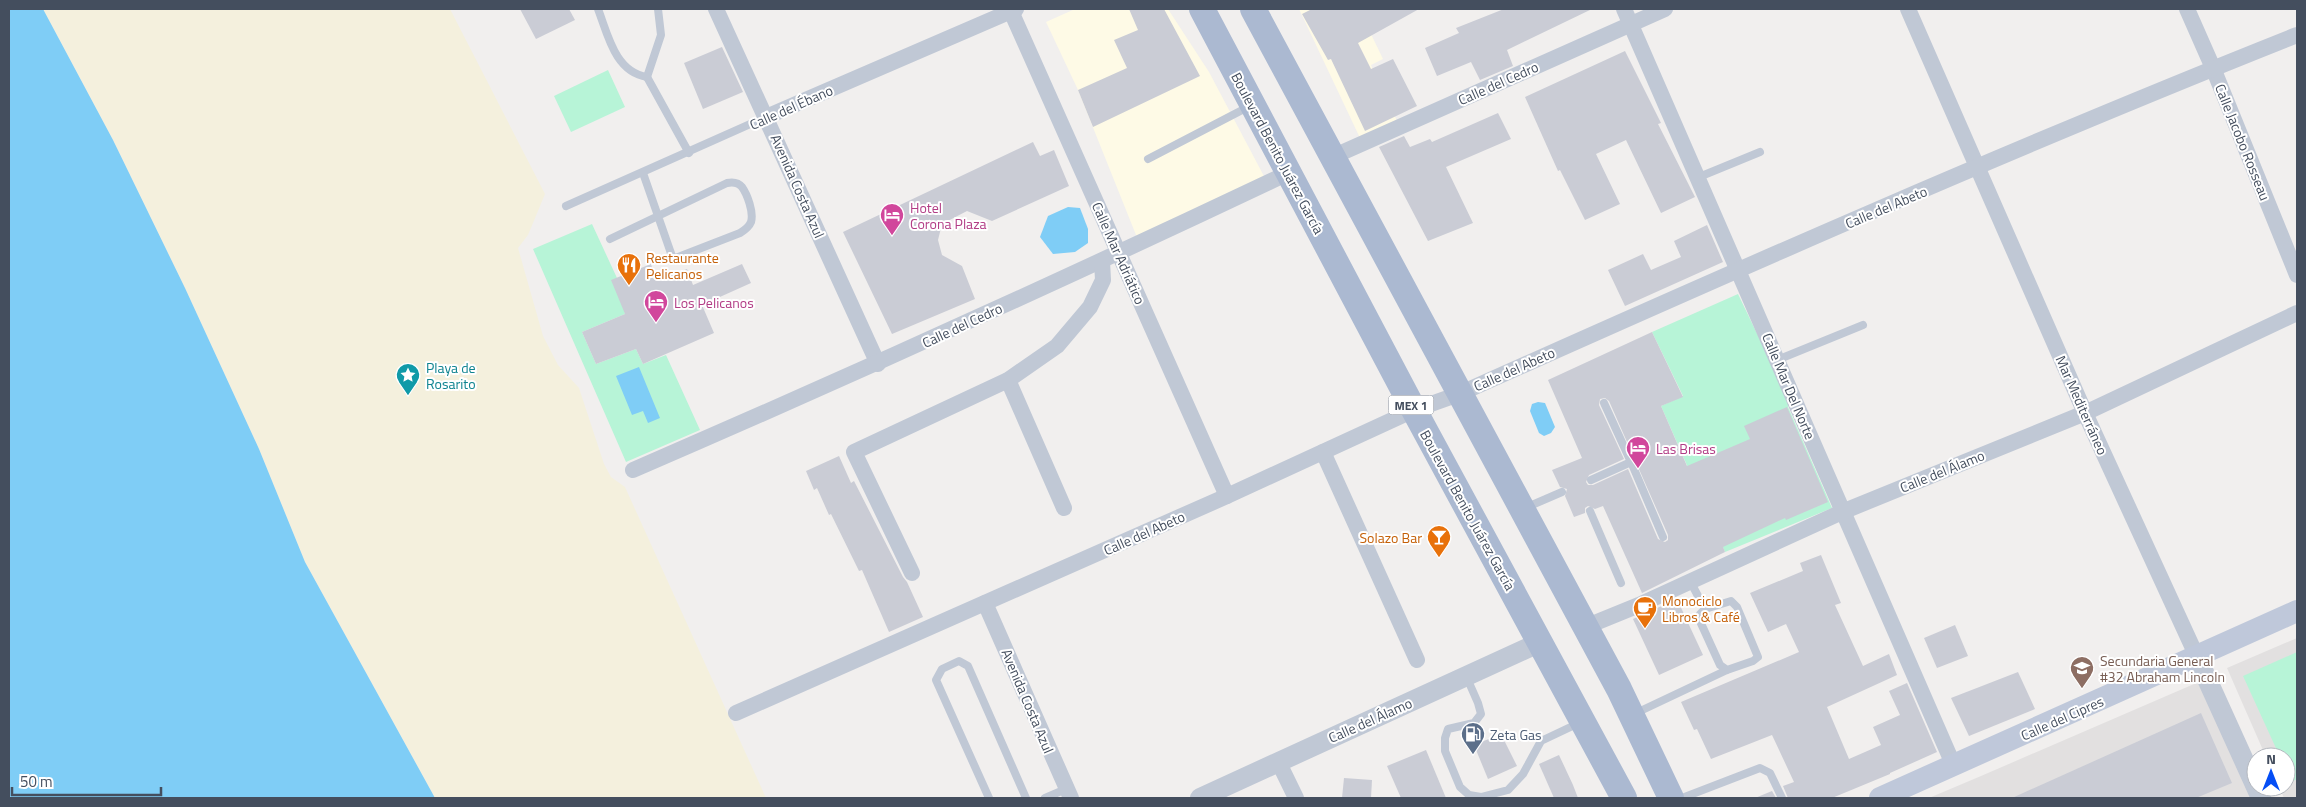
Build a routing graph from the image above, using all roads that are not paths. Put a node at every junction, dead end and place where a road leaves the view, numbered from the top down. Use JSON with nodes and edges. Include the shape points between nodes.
{"nodes":[{"id":1,"x":598,"y":9,"type":"edge"},
{"id":2,"x":658,"y":9,"type":"edge"},
{"id":3,"x":716,"y":9,"type":"edge"},
{"id":4,"x":1202,"y":9,"type":"edge"},
{"id":5,"x":1253,"y":9,"type":"edge"},
{"id":6,"x":1665,"y":9,"type":"edge"},
{"id":7,"x":1908,"y":9,"type":"edge"},
{"id":8,"x":2187,"y":9,"type":"edge"},
{"id":9,"x":1012,"y":10,"type":"edge"},
{"id":10,"x":1628,"y":16,"type":"edge"},
{"id":11,"x":2297,"y":35,"type":"edge"},
{"id":12,"x":2213,"y":68,"type":"junction"},
{"id":13,"x":647,"y":77,"type":"junction"},
{"id":14,"x":1252,"y":105,"type":"junction"},
{"id":15,"x":766,"y":117,"type":"junction"},
{"id":16,"x":1760,"y":152,"type":"dead end"},
{"id":17,"x":689,"y":153,"type":"junction"},
{"id":18,"x":1332,"y":157,"type":"junction"},
{"id":19,"x":1148,"y":159,"type":"dead end"},
{"id":20,"x":1979,"y":167,"type":"junction"},
{"id":21,"x":1288,"y":172,"type":"junction"},
{"id":22,"x":643,"y":174,"type":"junction"},
{"id":23,"x":1699,"y":177,"type":"junction"},
{"id":24,"x":566,"y":206,"type":"dead end"},
{"id":25,"x":658,"y":216,"type":"junction"},
{"id":26,"x":610,"y":239,"type":"dead end"},
{"id":27,"x":1119,"y":254,"type":"junction"},
{"id":28,"x":1102,"y":262,"type":"junction"},
{"id":29,"x":1739,"y":269,"type":"junction"},
{"id":30,"x":2297,"y":275,"type":"edge"},
{"id":31,"x":2297,"y":313,"type":"edge"},
{"id":32,"x":1863,"y":325,"type":"dead end"},
{"id":33,"x":1778,"y":360,"type":"junction"},
{"id":34,"x":878,"y":364,"type":"junction"},
{"id":35,"x":1008,"y":380,"type":"junction"},
{"id":36,"x":1458,"y":394,"type":"junction"},
{"id":37,"x":1604,"y":403,"type":"dead end"},
{"id":38,"x":1414,"y":410,"type":"junction"},
{"id":39,"x":2085,"y":413,"type":"junction"},
{"id":40,"x":1323,"y":452,"type":"junction"},
{"id":41,"x":1631,"y":462,"type":"junction"},
{"id":42,"x":633,"y":470,"type":"dead end"},
{"id":43,"x":1592,"y":480,"type":"dead end"},
{"id":44,"x":1562,"y":492,"type":"dead end"},
{"id":45,"x":1227,"y":496,"type":"junction"},
{"id":46,"x":1064,"y":508,"type":"dead end"},
{"id":47,"x":1522,"y":510,"type":"junction"},
{"id":48,"x":1590,"y":511,"type":"dead end"},
{"id":49,"x":1842,"y":512,"type":"junction"},
{"id":50,"x":1663,"y":537,"type":"dead end"},
{"id":51,"x":912,"y":573,"type":"dead end"},
{"id":52,"x":1690,"y":582,"type":"junction"},
{"id":53,"x":1620,"y":583,"type":"dead end"},
{"id":54,"x":986,"y":603,"type":"junction"},
{"id":55,"x":1705,"y":609,"type":"junction"},
{"id":56,"x":2297,"y":611,"type":"edge"},
{"id":57,"x":1585,"y":627,"type":"junction"},
{"id":58,"x":1541,"y":642,"type":"junction"},
{"id":59,"x":2196,"y":657,"type":"junction"},
{"id":60,"x":1417,"y":660,"type":"dead end"},
{"id":61,"x":1726,"y":670,"type":"junction"},
{"id":62,"x":1466,"y":676,"type":"junction"},
{"id":63,"x":736,"y":713,"type":"dead end"},
{"id":64,"x":1630,"y":716,"type":"junction"},
{"id":65,"x":1583,"y":721,"type":"junction"},
{"id":66,"x":1278,"y":761,"type":"junction"},
{"id":67,"x":1953,"y":764,"type":"junction"},
{"id":68,"x":1069,"y":794,"type":"edge"},
{"id":69,"x":989,"y":798,"type":"edge"},
{"id":70,"x":1026,"y":798,"type":"edge"},
{"id":71,"x":1045,"y":798,"type":"edge"},
{"id":72,"x":1200,"y":798,"type":"edge"},
{"id":73,"x":1296,"y":798,"type":"edge"},
{"id":74,"x":1624,"y":798,"type":"edge"},
{"id":75,"x":1671,"y":798,"type":"edge"},
{"id":76,"x":1682,"y":798,"type":"edge"},
{"id":77,"x":1782,"y":798,"type":"edge"},
{"id":78,"x":1880,"y":798,"type":"edge"},
{"id":79,"x":2261,"y":798,"type":"edge"}],
"edges":[{"from":1,"to":13,"type":"lane","via":[[616,55],[627,70]]},
{"from":2,"to":13,"type":"lane","via":[[661,35]]},
{"from":3,"to":15,"type":"street","name":"Avenida Costa Azul"},
{"from":4,"to":14,"type":"main road","name":"Boulevard Benito Juárez García","number":"MEX 1"},
{"from":5,"to":18,"type":"main road"},
{"from":6,"to":10,"type":"street","name":"Calle del Cedro"},
{"from":7,"to":20,"type":"street","name":"Mar Mediterráneo"},
{"from":8,"to":12,"type":"street","name":"Calle Jacobo Rosseau"},
{"from":9,"to":15,"type":"street","name":"Calle del Ébano"},
{"from":9,"to":27,"type":"street","name":"Calle Mar Adriático"},
{"from":10,"to":18,"type":"street","name":"Calle del Cedro"},
{"from":10,"to":23,"type":"street","name":"Calle Mar Del Norte"},
{"from":11,"to":12,"type":"street","name":"Calle del Abeto"},
{"from":12,"to":20,"type":"street","name":"Calle del Abeto"},
{"from":12,"to":30,"type":"street","name":"Calle Jacobo Rosseau"},
{"from":13,"to":17,"type":"lane"},
{"from":14,"to":19,"type":"lane"},
{"from":14,"to":21,"type":"main road","name":"Boulevard Benito Juárez García","number":"MEX 1"},
{"from":15,"to":17,"type":"lane","name":"Calle del Ébano"},
{"from":15,"to":34,"type":"street","name":"Avenida Costa Azul"},
{"from":16,"to":23,"type":"lane"},
{"from":17,"to":22,"type":"lane","name":"Calle del Ébano"},
{"from":18,"to":36,"type":"main road"},
{"from":20,"to":29,"type":"street","name":"Calle del Abeto"},
{"from":20,"to":39,"type":"street","name":"Mar Mediterráneo"},
{"from":21,"to":27,"type":"street","name":"Calle del Cedro"},
{"from":21,"to":38,"type":"main road","name":"Boulevard Benito Juárez García","number":"MEX 1"},
{"from":22,"to":24,"type":"lane","name":"Calle del Ébano"},
{"from":22,"to":25,"type":"lane"},
{"from":23,"to":29,"type":"street","name":"Calle Mar Del Norte"},
{"from":25,"to":25,"type":"lane","via":[[734,182],[741,186],[751,210],[751,221],[740,233],[673,259]]},
{"from":25,"to":26,"type":"lane"},
{"from":27,"to":28,"type":"street","name":"Calle del Cedro"},
{"from":27,"to":45,"type":"street","name":"Calle Mar Adriático"},
{"from":28,"to":34,"type":"street","name":"Calle del Cedro"},
{"from":28,"to":35,"type":"street","via":[[1103,280],[1090,307],[1056,346]]},
{"from":29,"to":33,"type":"street","name":"Calle Mar Del Norte"},
{"from":29,"to":36,"type":"street","name":"Calle del Abeto"},
{"from":31,"to":39,"type":"street","name":"Calle del Álamo"},
{"from":32,"to":33,"type":"lane"},
{"from":33,"to":49,"type":"street","name":"Calle Mar Del Norte"},
{"from":34,"to":42,"type":"street","name":"Calle del Cedro"},
{"from":35,"to":46,"type":"street"},
{"from":35,"to":51,"type":"street","via":[[854,452]]},
{"from":36,"to":38,"type":"street","name":"Calle del Abeto"},
{"from":36,"to":47,"type":"main road"},
{"from":37,"to":41,"type":"lane"},
{"from":38,"to":40,"type":"street","name":"Calle del Abeto"},
{"from":38,"to":58,"type":"main road","name":"Boulevard Benito Juárez García","number":"MEX 1"},
{"from":39,"to":49,"type":"street","name":"Calle del Álamo"},
{"from":39,"to":59,"type":"street","name":"Mar Mediterráneo"},
{"from":40,"to":45,"type":"street","name":"Calle del Abeto"},
{"from":40,"to":60,"type":"street"},
{"from":41,"to":43,"type":"lane"},
{"from":41,"to":50,"type":"lane"},
{"from":44,"to":47,"type":"lane"},
{"from":45,"to":54,"type":"street","name":"Calle del Abeto"},
{"from":47,"to":57,"type":"main road"},
{"from":48,"to":53,"type":"lane"},
{"from":49,"to":52,"type":"street","name":"Calle del Álamo"},
{"from":49,"to":67,"type":"street","name":"Calle Mar Del Norte"},
{"from":52,"to":55,"type":"lane"},
{"from":52,"to":57,"type":"street","name":"Calle del Álamo"},
{"from":54,"to":63,"type":"street","name":"Calle del Abeto"},
{"from":54,"to":68,"type":"street","name":"Avenida Costa Azul"},
{"from":55,"to":61,"type":"lane","via":[[1699,619]]},
{"from":55,"to":61,"type":"lane","via":[[1731,601],[1737,607],[1756,649],[1758,657],[1753,661]]},
{"from":56,"to":59,"type":"main road","name":"Calle del Cipres"},
{"from":57,"to":64,"type":"main road"},
{"from":58,"to":62,"type":"street","name":"Calle del Álamo"},
{"from":58,"to":65,"type":"main road","name":"Boulevard Benito Juárez García","number":"MEX 1"},
{"from":59,"to":67,"type":"main road","name":"Calle del Cipres"},
{"from":59,"to":79,"type":"street","name":"Mar Mediterráneo"},
{"from":61,"to":64,"type":"lane"},
{"from":62,"to":65,"type":"lane","via":[[1481,714],[1474,723],[1448,729],[1445,751],[1460,787],[1469,795],[1481,797],[1508,790],[1524,774],[1541,741]]},
{"from":62,"to":66,"type":"street","name":"Calle del Álamo"},
{"from":64,"to":75,"type":"main road"},
{"from":65,"to":74,"type":"main road","name":"Boulevard Benito Juárez García","number":"MEX 1"},
{"from":66,"to":72,"type":"street","name":"Calle del Álamo"},
{"from":66,"to":73,"type":"street"},
{"from":67,"to":78,"type":"main road","name":"Calle del Cipres"},
{"from":68,"to":71,"type":"lane"},
{"from":69,"to":70,"type":"lane","via":[[936,680],[942,669],[959,661],[968,666]]},
{"from":76,"to":77,"type":"lane","via":[[1760,768],[1770,773]]}]}
